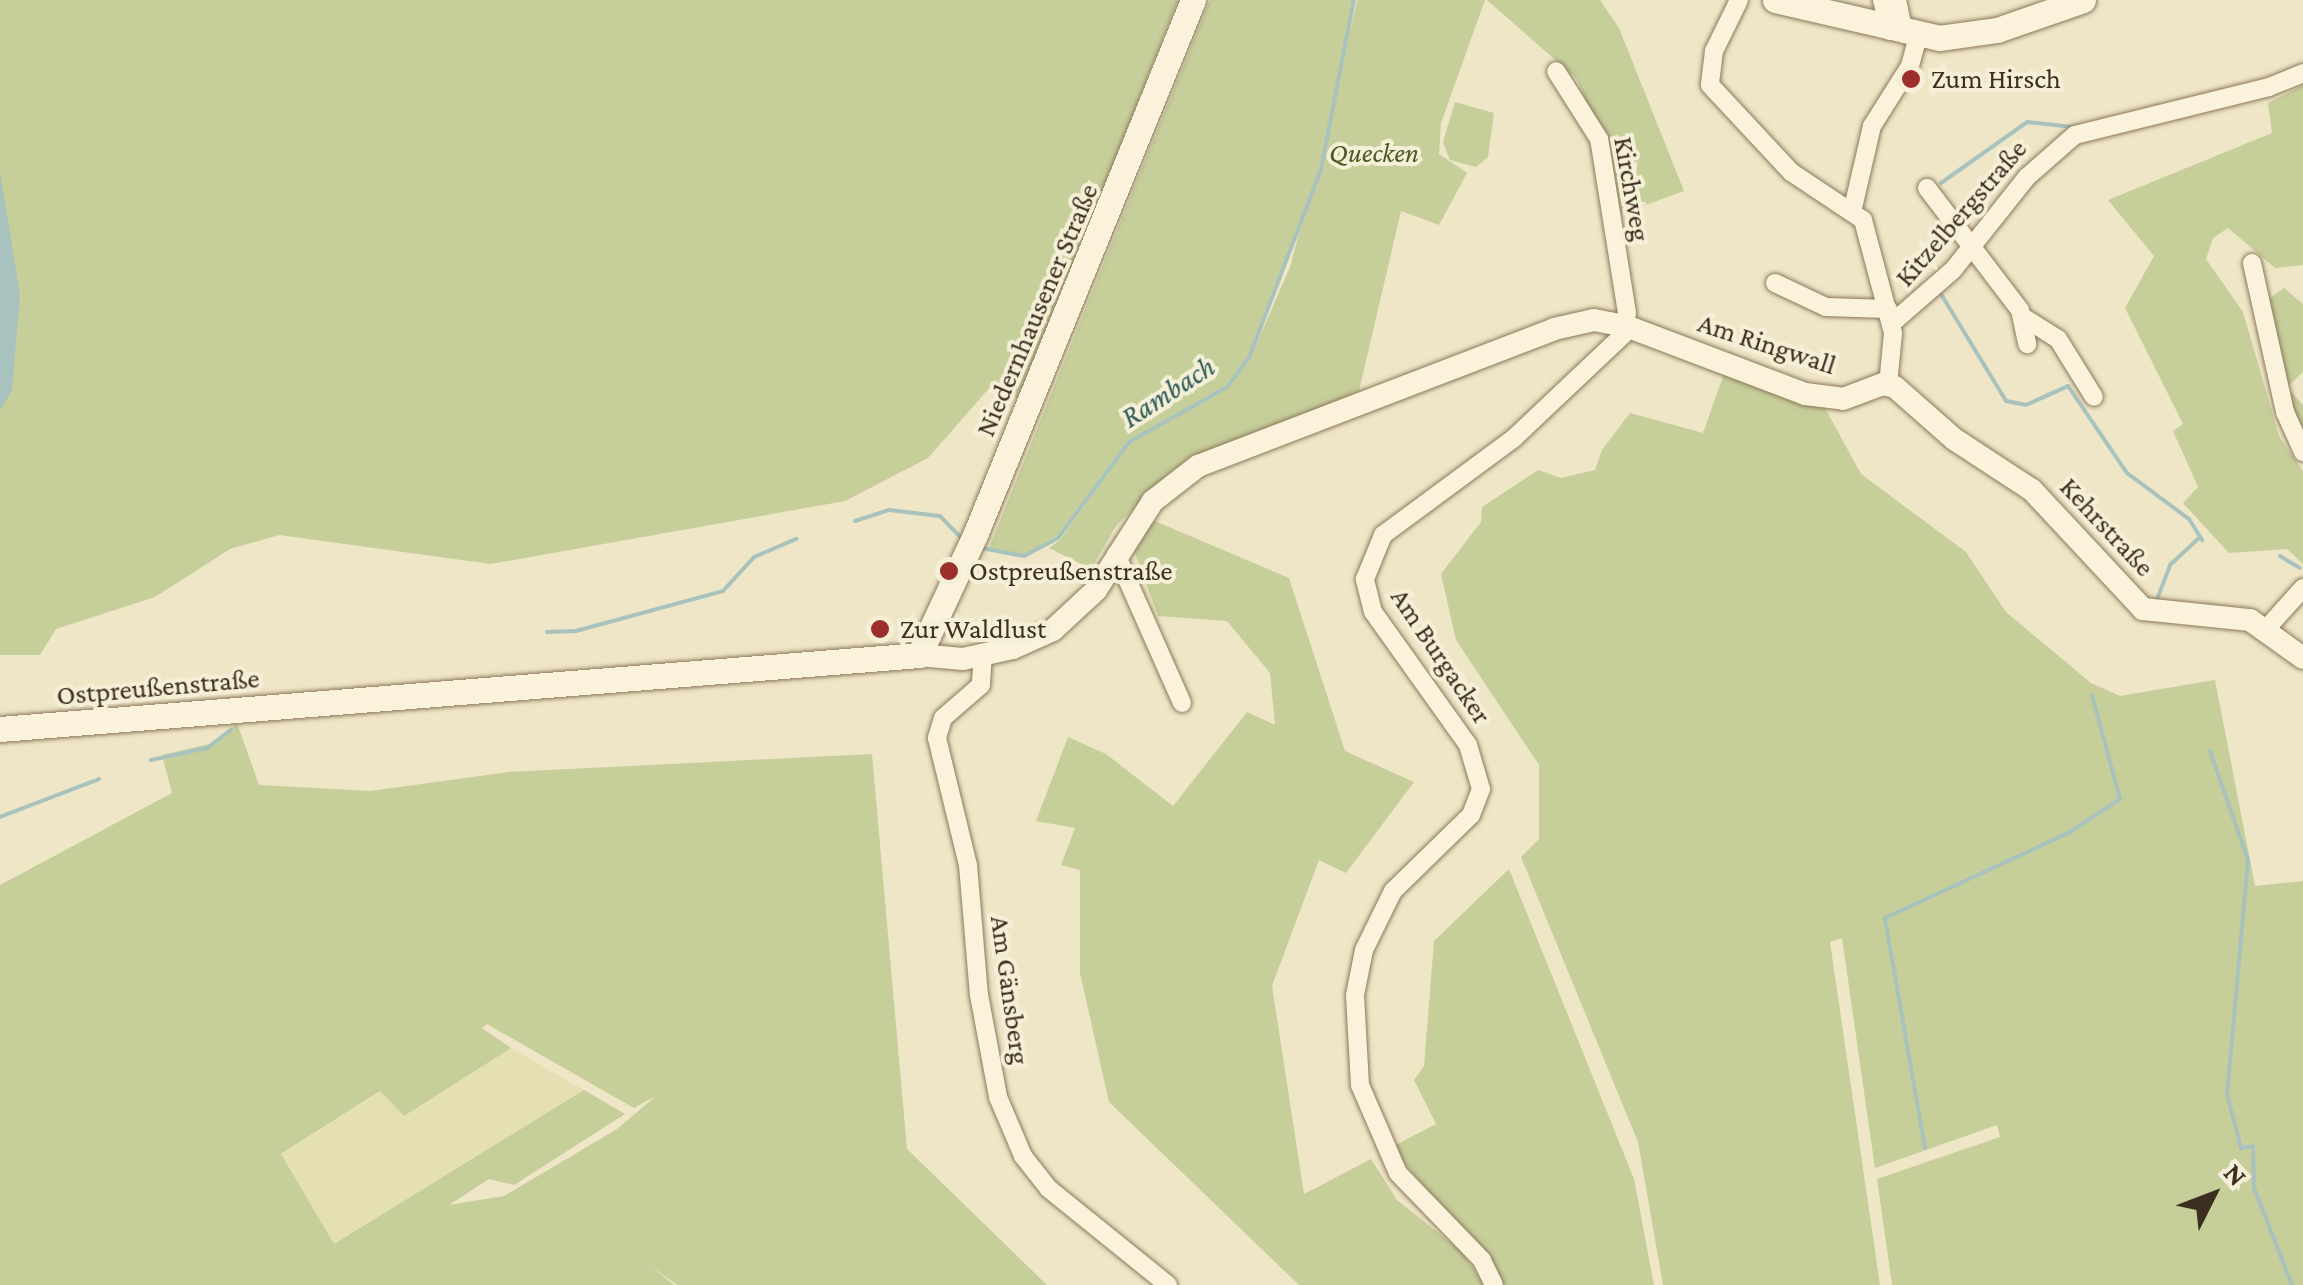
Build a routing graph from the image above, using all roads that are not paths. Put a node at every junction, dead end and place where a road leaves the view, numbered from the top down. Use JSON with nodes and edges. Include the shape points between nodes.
{"nodes":[{"id":1,"x":1193,"y":0,"type":"edge"},
{"id":2,"x":1739,"y":0,"type":"edge"},
{"id":3,"x":1775,"y":0,"type":"edge"},
{"id":4,"x":1882,"y":0,"type":"edge"},
{"id":5,"x":1897,"y":0,"type":"edge"},
{"id":6,"x":2083,"y":0,"type":"edge"},
{"id":7,"x":1904,"y":34,"type":"junction"},
{"id":8,"x":1556,"y":71,"type":"dead end"},
{"id":9,"x":2303,"y":72,"type":"edge"},
{"id":10,"x":1928,"y":188,"type":"dead end"},
{"id":11,"x":1853,"y":208,"type":"junction"},
{"id":12,"x":1971,"y":249,"type":"junction"},
{"id":13,"x":2252,"y":263,"type":"dead end"},
{"id":14,"x":1774,"y":283,"type":"dead end"},
{"id":15,"x":1889,"y":316,"type":"junction"},
{"id":16,"x":2023,"y":317,"type":"junction"},
{"id":17,"x":1626,"y":326,"type":"junction"},
{"id":18,"x":2027,"y":344,"type":"dead end"},
{"id":19,"x":1888,"y":385,"type":"junction"},
{"id":20,"x":2094,"y":396,"type":"dead end"},
{"id":21,"x":2303,"y":452,"type":"edge"},
{"id":22,"x":1116,"y":554,"type":"junction"},
{"id":23,"x":2303,"y":588,"type":"edge"},
{"id":24,"x":2267,"y":628,"type":"junction"},
{"id":25,"x":925,"y":648,"type":"junction"},
{"id":26,"x":983,"y":654,"type":"junction"},
{"id":27,"x":2303,"y":658,"type":"edge"},
{"id":28,"x":1182,"y":703,"type":"dead end"},
{"id":29,"x":0,"y":728,"type":"edge"},
{"id":30,"x":1168,"y":1285,"type":"edge"},
{"id":31,"x":1494,"y":1285,"type":"edge"}],
"edges":[{"from":1,"to":25,"type":"main road","name":"Niedernhausener Straße"},
{"from":2,"to":11,"type":"street","via":[[1714,51],[1710,85],[1790,172]]},
{"from":3,"to":7,"type":"main road"},
{"from":4,"to":7,"type":"street"},
{"from":5,"to":7,"type":"street"},
{"from":6,"to":7,"type":"main road","via":[[1997,30]]},
{"from":7,"to":11,"type":"street","via":[[1910,66],[1872,126]]},
{"from":8,"to":17,"type":"street","name":"Kirchweg","via":[[1599,139]]},
{"from":9,"to":12,"type":"street","name":"Kitzelbergstraße","via":[[2269,87],[2076,134],[2027,177]]},
{"from":10,"to":12,"type":"street"},
{"from":11,"to":15,"type":"street","via":[[1863,220]]},
{"from":12,"to":15,"type":"street","name":"Kitzelbergstraße","via":[[1907,316]]},
{"from":12,"to":16,"type":"street"},
{"from":13,"to":21,"type":"street","via":[[2284,412]]},
{"from":14,"to":15,"type":"street","via":[[1826,307]]},
{"from":15,"to":19,"type":"street"},
{"from":16,"to":18,"type":"street"},
{"from":16,"to":20,"type":"street","via":[[2058,339]]},
{"from":17,"to":19,"type":"street","name":"Am Ringwall","via":[[1805,394],[1843,399]]},
{"from":17,"to":22,"type":"street","name":"Ostpreußenstraße","via":[[1594,320],[1554,329],[1214,458],[1153,500]]},
{"from":17,"to":31,"type":"street","name":"Am Burgacker","via":[[1614,350],[1514,438],[1383,535],[1367,564],[1372,612],[1468,744],[1481,789],[1471,815],[1393,890],[1364,950],[1354,995],[1360,1086],[1398,1173],[1482,1260]]},
{"from":19,"to":24,"type":"street","name":"Kehrstraße","via":[[2021,481],[2144,609],[2233,616]]},
{"from":22,"to":26,"type":"street","name":"Ostpreußenstraße","via":[[1096,590],[1066,621],[1027,643]]},
{"from":22,"to":28,"type":"street"},
{"from":23,"to":24,"type":"street"},
{"from":24,"to":27,"type":"street","name":"Kehrstraße"},
{"from":25,"to":26,"type":"street","name":"Ostpreußenstraße"},
{"from":25,"to":29,"type":"main road","name":"Ostpreußenstraße"},
{"from":26,"to":30,"type":"street","name":"Am Gänsberg","via":[[981,685],[943,718],[937,738],[968,865],[979,995],[998,1097],[1022,1156],[1049,1189]]}]}
